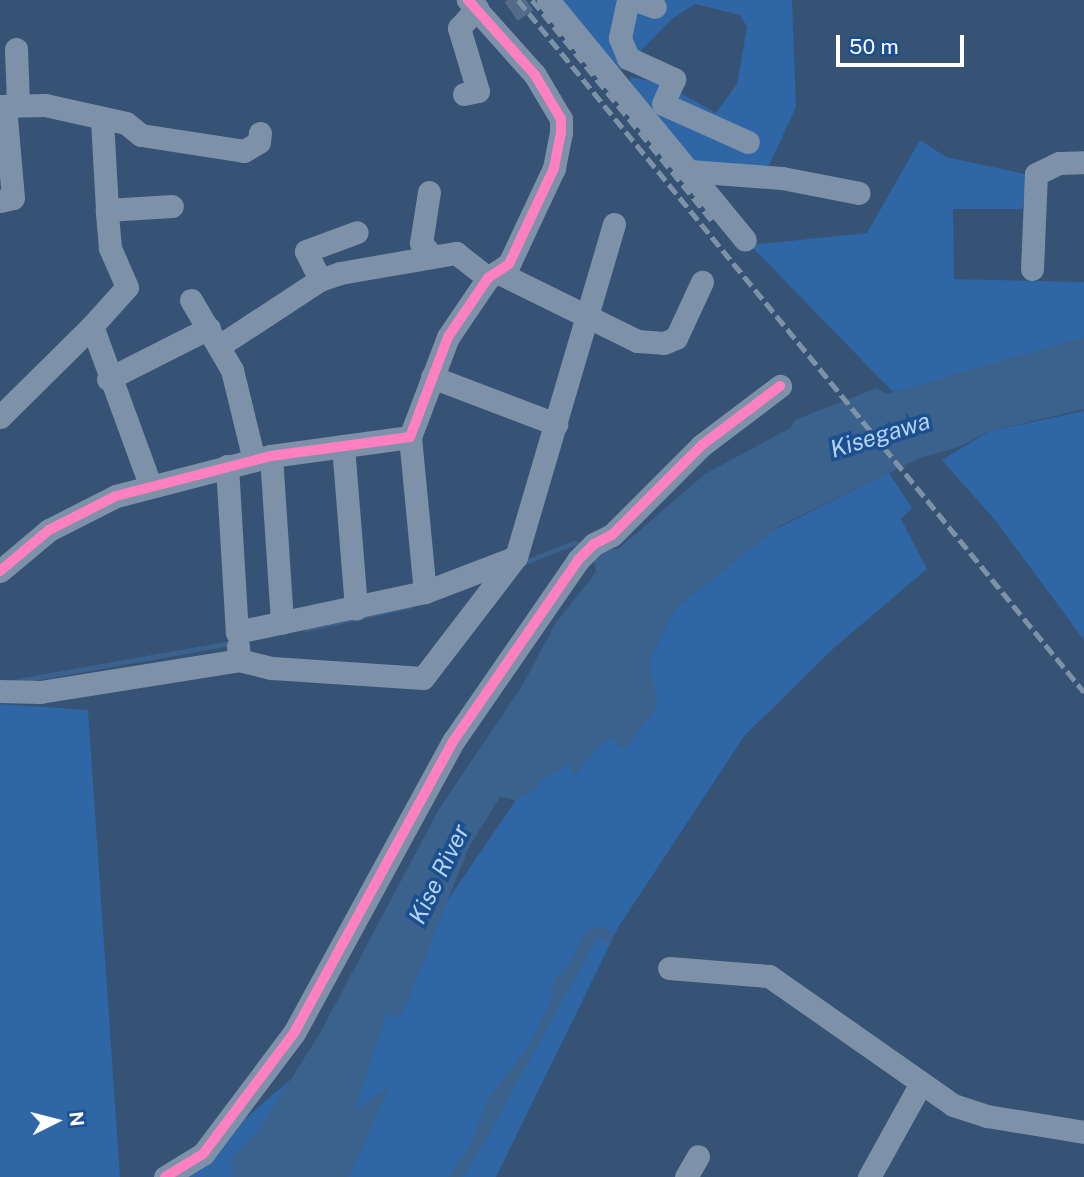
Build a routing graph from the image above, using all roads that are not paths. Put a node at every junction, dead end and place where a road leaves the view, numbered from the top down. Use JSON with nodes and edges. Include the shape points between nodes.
{"nodes":[{"id":1,"x":548,"y":0,"type":"edge"},
{"id":2,"x":628,"y":0,"type":"edge"},
{"id":3,"x":481,"y":7,"type":"edge"},
{"id":4,"x":16,"y":50,"type":"dead end"},
{"id":5,"x":464,"y":94,"type":"dead end"},
{"id":6,"x":8,"y":105,"type":"edge"},
{"id":7,"x":102,"y":121,"type":"junction"},
{"id":8,"x":260,"y":133,"type":"dead end"},
{"id":9,"x":748,"y":142,"type":"dead end"},
{"id":10,"x":1084,"y":162,"type":"edge"},
{"id":11,"x":689,"y":171,"type":"junction"},
{"id":12,"x":429,"y":192,"type":"dead end"},
{"id":13,"x":859,"y":193,"type":"dead end"},
{"id":14,"x":0,"y":201,"type":"edge"},
{"id":15,"x":172,"y":205,"type":"dead end"},
{"id":16,"x":107,"y":210,"type":"junction"},
{"id":17,"x":614,"y":224,"type":"dead end"},
{"id":18,"x":357,"y":232,"type":"dead end"},
{"id":19,"x":745,"y":240,"type":"dead end"},
{"id":20,"x":433,"y":257,"type":"junction"},
{"id":21,"x":1032,"y":269,"type":"dead end"},
{"id":22,"x":493,"y":275,"type":"junction"},
{"id":23,"x":320,"y":281,"type":"junction"},
{"id":24,"x":702,"y":282,"type":"dead end"},
{"id":25,"x":191,"y":300,"type":"dead end"},
{"id":26,"x":587,"y":319,"type":"junction"},
{"id":27,"x":92,"y":326,"type":"junction"},
{"id":28,"x":214,"y":337,"type":"junction"},
{"id":29,"x":432,"y":377,"type":"junction"},
{"id":30,"x":108,"y":379,"type":"junction"},
{"id":31,"x":780,"y":386,"type":"dead end"},
{"id":32,"x":3,"y":407,"type":"edge"},
{"id":33,"x":556,"y":424,"type":"junction"},
{"id":34,"x":410,"y":437,"type":"junction"},
{"id":35,"x":344,"y":446,"type":"junction"},
{"id":36,"x":262,"y":458,"type":"junction"},
{"id":37,"x":226,"y":466,"type":"junction"},
{"id":38,"x":151,"y":487,"type":"junction"},
{"id":39,"x":516,"y":557,"type":"junction"},
{"id":40,"x":0,"y":571,"type":"edge"},
{"id":41,"x":425,"y":592,"type":"junction"},
{"id":42,"x":356,"y":608,"type":"junction"},
{"id":43,"x":282,"y":623,"type":"junction"},
{"id":44,"x":238,"y":647,"type":"junction"},
{"id":45,"x":0,"y":691,"type":"edge"},
{"id":46,"x":669,"y":968,"type":"dead end"},
{"id":47,"x":920,"y":1084,"type":"junction"},
{"id":48,"x":1084,"y":1132,"type":"edge"},
{"id":49,"x":698,"y":1156,"type":"dead end"},
{"id":50,"x":165,"y":1177,"type":"edge"},
{"id":51,"x":686,"y":1177,"type":"edge"},
{"id":52,"x":869,"y":1177,"type":"edge"}],
"edges":[{"from":1,"to":11,"type":"street"},
{"from":2,"to":9,"type":"street","via":[[620,38],[628,58],[674,79],[663,104]]},
{"from":3,"to":5,"type":"street","via":[[459,28],[478,91]]},
{"from":3,"to":22,"type":"street","via":[[535,75],[561,119],[554,168],[509,264]]},
{"from":4,"to":6,"type":"street"},
{"from":6,"to":7,"type":"street","via":[[45,105]]},
{"from":6,"to":14,"type":"street","via":[[13,198]]},
{"from":7,"to":8,"type":"street","via":[[126,123],[141,135],[244,151],[259,142]]},
{"from":7,"to":16,"type":"street"},
{"from":10,"to":21,"type":"street","via":[[1059,163],[1036,174]]},
{"from":11,"to":13,"type":"street","via":[[782,178]]},
{"from":11,"to":19,"type":"street"},
{"from":12,"to":20,"type":"street","via":[[421,243]]},
{"from":15,"to":16,"type":"street"},
{"from":16,"to":27,"type":"street","via":[[110,248],[127,287]]},
{"from":17,"to":26,"type":"street"},
{"from":18,"to":23,"type":"street","via":[[306,251]]},
{"from":20,"to":22,"type":"street","via":[[456,253]]},
{"from":20,"to":23,"type":"street"},
{"from":22,"to":26,"type":"street"},
{"from":22,"to":29,"type":"street","via":[[448,337]]},
{"from":23,"to":28,"type":"street"},
{"from":24,"to":26,"type":"street","via":[[676,338],[664,343],[637,341]]},
{"from":25,"to":28,"type":"street"},
{"from":26,"to":33,"type":"street"},
{"from":27,"to":30,"type":"street"},
{"from":27,"to":32,"type":"street"},
{"from":28,"to":30,"type":"street"},
{"from":28,"to":36,"type":"street"},
{"from":29,"to":33,"type":"street"},
{"from":29,"to":34,"type":"street"},
{"from":30,"to":38,"type":"street"},
{"from":31,"to":50,"type":"street","via":[[702,445],[612,535],[578,560],[454,740],[294,1033],[203,1154]]},
{"from":33,"to":39,"type":"street"},
{"from":34,"to":35,"type":"street"},
{"from":34,"to":41,"type":"street"},
{"from":35,"to":36,"type":"street"},
{"from":35,"to":42,"type":"street"},
{"from":36,"to":37,"type":"street"},
{"from":36,"to":43,"type":"street"},
{"from":37,"to":38,"type":"street"},
{"from":37,"to":44,"type":"street"},
{"from":38,"to":40,"type":"street","via":[[116,496],[49,530]]},
{"from":39,"to":41,"type":"street"},
{"from":39,"to":44,"type":"street","via":[[423,678],[272,668]]},
{"from":41,"to":42,"type":"street"},
{"from":42,"to":43,"type":"street"},
{"from":43,"to":44,"type":"street"},
{"from":44,"to":45,"type":"street","via":[[54,690]]},
{"from":46,"to":47,"type":"street","via":[[768,976]]},
{"from":47,"to":48,"type":"street","via":[[953,1105],[986,1116]]},
{"from":47,"to":52,"type":"street"},
{"from":49,"to":51,"type":"street"}]}
